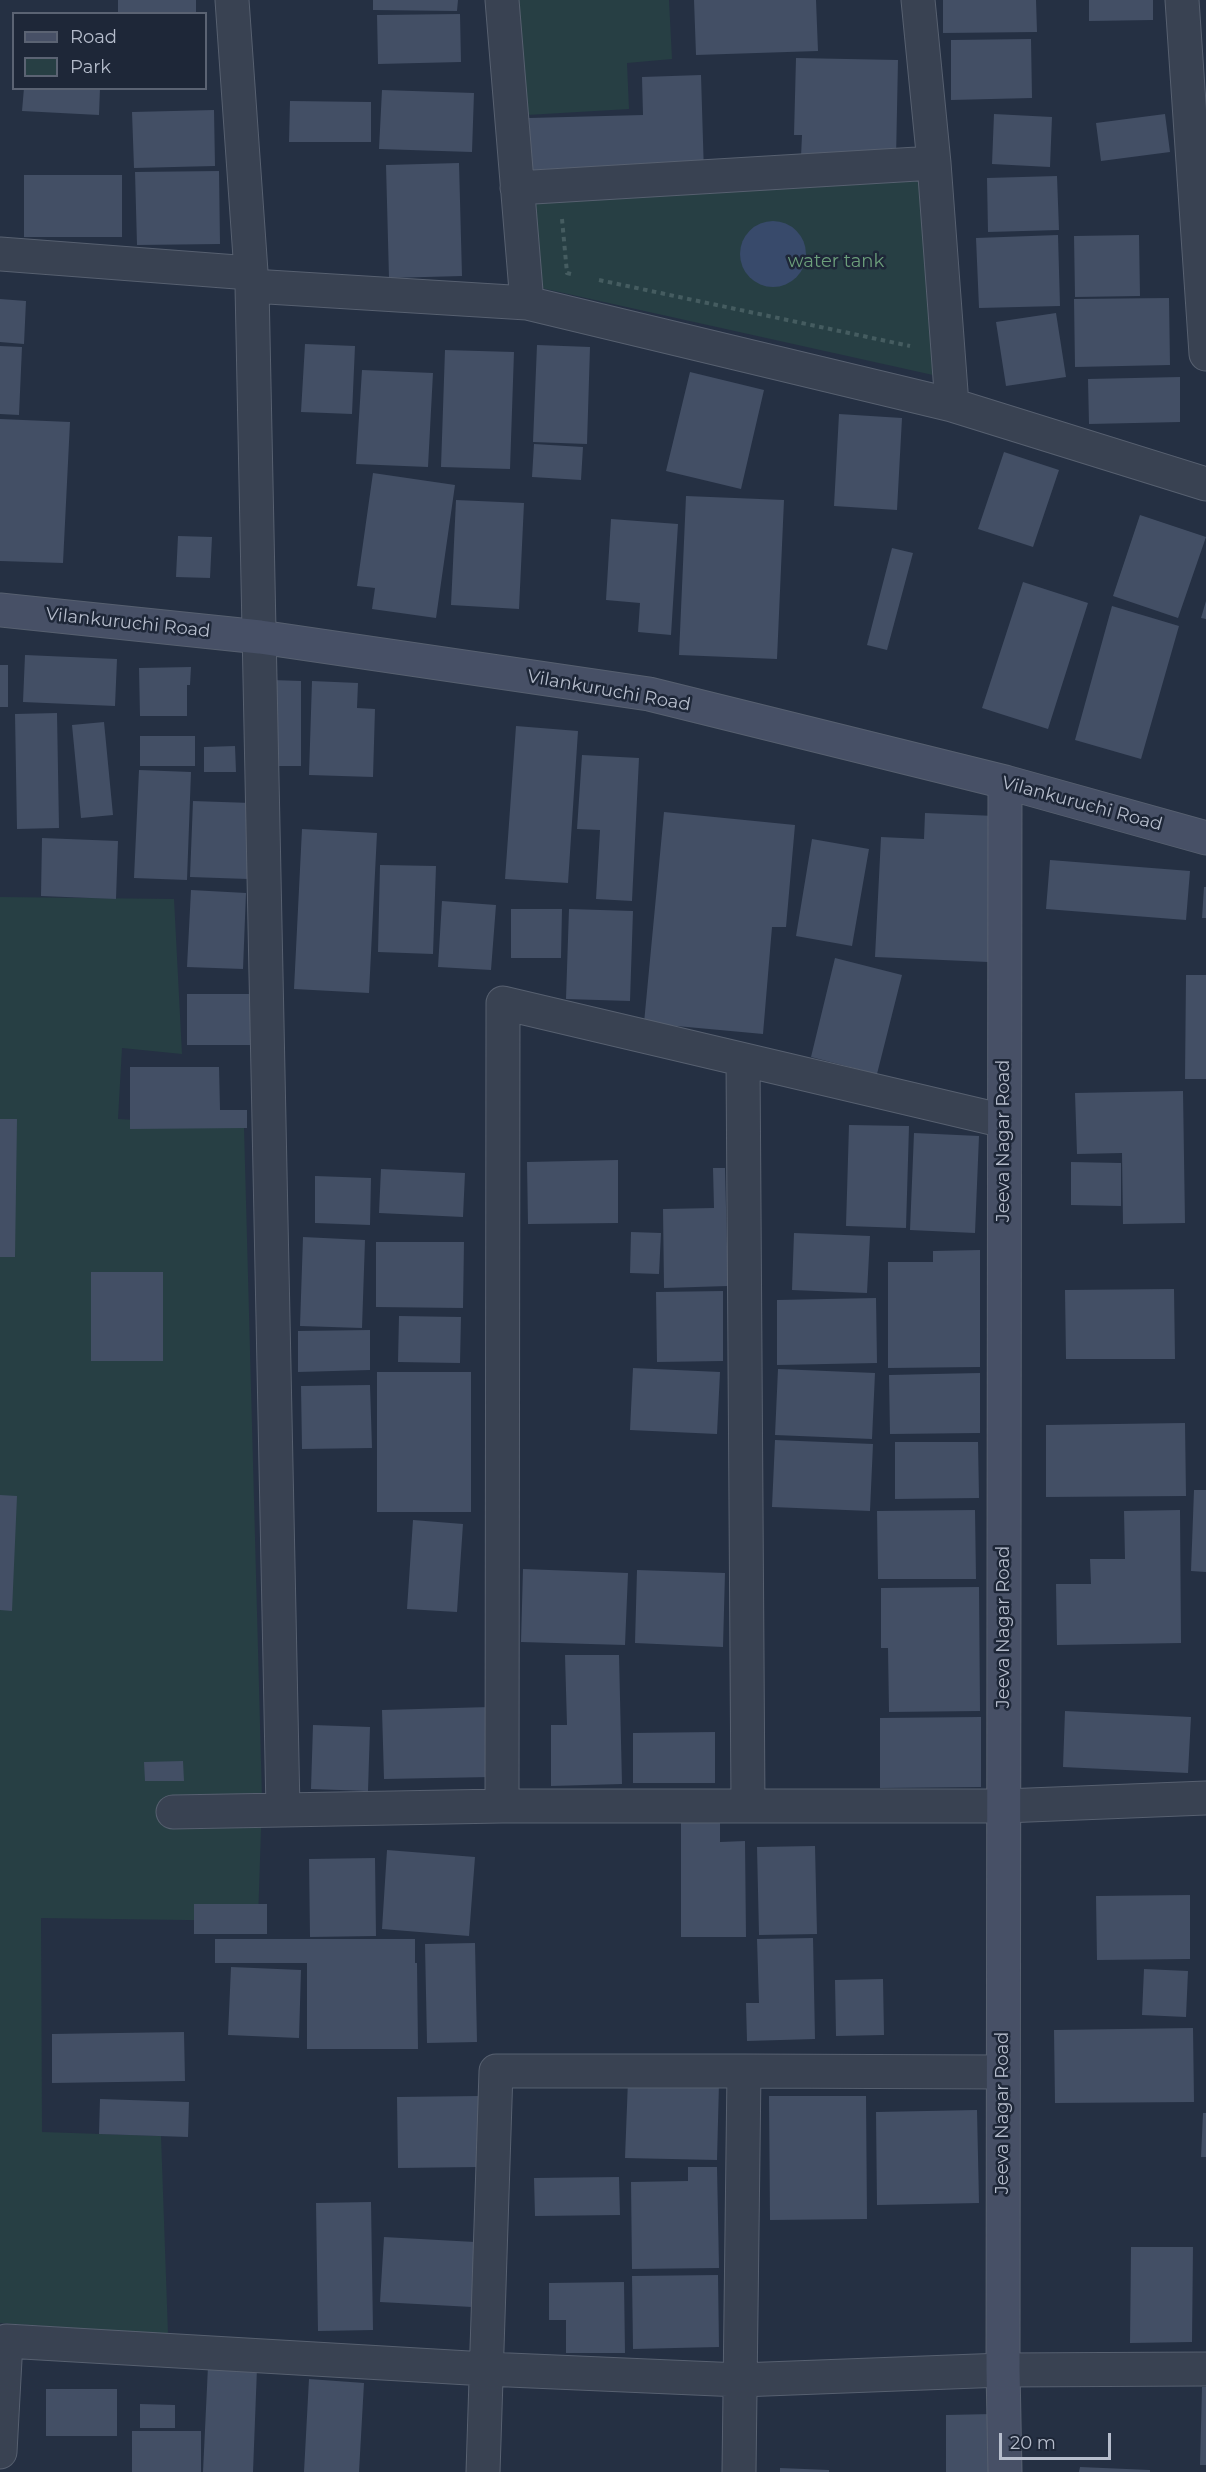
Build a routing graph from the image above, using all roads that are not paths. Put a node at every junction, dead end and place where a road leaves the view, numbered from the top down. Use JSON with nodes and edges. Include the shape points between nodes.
{"nodes":[{"id":1,"x":232,"y":0,"type":"edge"},
{"id":2,"x":502,"y":0,"type":"edge"},
{"id":3,"x":918,"y":0,"type":"edge"},
{"id":4,"x":1182,"y":0,"type":"edge"},
{"id":5,"x":934,"y":163,"type":"junction"},
{"id":6,"x":517,"y":188,"type":"junction"},
{"id":7,"x":0,"y":248,"type":"edge"},
{"id":8,"x":251,"y":279,"type":"junction"},
{"id":9,"x":527,"y":303,"type":"junction"},
{"id":10,"x":1206,"y":354,"type":"edge"},
{"id":11,"x":952,"y":405,"type":"junction"},
{"id":12,"x":1206,"y":484,"type":"edge"},
{"id":13,"x":0,"y":610,"type":"edge"},
{"id":14,"x":260,"y":637,"type":"junction"},
{"id":15,"x":1005,"y":782,"type":"junction"},
{"id":16,"x":1206,"y":838,"type":"edge"},
{"id":17,"x":743,"y":1060,"type":"junction"},
{"id":18,"x":1004,"y":1121,"type":"junction"},
{"id":19,"x":1206,"y":1798,"type":"edge"},
{"id":20,"x":502,"y":1806,"type":"junction"},
{"id":21,"x":748,"y":1806,"type":"junction"},
{"id":22,"x":1004,"y":1806,"type":"junction"},
{"id":23,"x":283,"y":1810,"type":"junction"},
{"id":24,"x":173,"y":1812,"type":"dead end"},
{"id":25,"x":744,"y":2071,"type":"junction"},
{"id":26,"x":1003,"y":2072,"type":"junction"},
{"id":27,"x":3,"y":2341,"type":"edge"},
{"id":28,"x":1206,"y":2368,"type":"edge"},
{"id":29,"x":486,"y":2369,"type":"junction"},
{"id":30,"x":1003,"y":2370,"type":"junction"},
{"id":31,"x":740,"y":2380,"type":"junction"},
{"id":32,"x":0,"y":2452,"type":"edge"},
{"id":33,"x":483,"y":2472,"type":"edge"},
{"id":34,"x":739,"y":2472,"type":"edge"},
{"id":35,"x":1005,"y":2472,"type":"edge"}],
"edges":[{"from":1,"to":8,"type":"street"},
{"from":2,"to":6,"type":"street"},
{"from":3,"to":5,"type":"street"},
{"from":4,"to":10,"type":"street"},
{"from":5,"to":6,"type":"street"},
{"from":5,"to":11,"type":"street"},
{"from":6,"to":9,"type":"street"},
{"from":7,"to":8,"type":"street"},
{"from":8,"to":9,"type":"street"},
{"from":8,"to":14,"type":"street"},
{"from":9,"to":11,"type":"street"},
{"from":11,"to":12,"type":"street"},
{"from":13,"to":14,"type":"street","name":"Vilankuruchi Road"},
{"from":14,"to":15,"type":"street","name":"Vilankuruchi Road","via":[[649,694]]},
{"from":14,"to":23,"type":"street"},
{"from":15,"to":16,"type":"street","name":"Vilankuruchi Road"},
{"from":15,"to":18,"type":"street","name":"Jeeva Nagar Road"},
{"from":17,"to":18,"type":"street"},
{"from":17,"to":20,"type":"street","via":[[503,1003]]},
{"from":17,"to":21,"type":"street"},
{"from":18,"to":22,"type":"street","name":"Jeeva Nagar Road"},
{"from":19,"to":22,"type":"street"},
{"from":20,"to":21,"type":"street"},
{"from":20,"to":23,"type":"street"},
{"from":21,"to":22,"type":"street"},
{"from":22,"to":26,"type":"street","name":"Jeeva Nagar Road"},
{"from":23,"to":24,"type":"street"},
{"from":25,"to":26,"type":"street"},
{"from":25,"to":29,"type":"street","via":[[496,2071]]},
{"from":25,"to":31,"type":"street"},
{"from":26,"to":30,"type":"street","name":"Jeeva Nagar Road"},
{"from":27,"to":29,"type":"street"},
{"from":27,"to":32,"type":"street"},
{"from":28,"to":30,"type":"street"},
{"from":29,"to":31,"type":"street"},
{"from":29,"to":33,"type":"street"},
{"from":30,"to":31,"type":"street"},
{"from":30,"to":35,"type":"street","name":"Jeeva Nagar Road"},
{"from":31,"to":34,"type":"street"}]}
